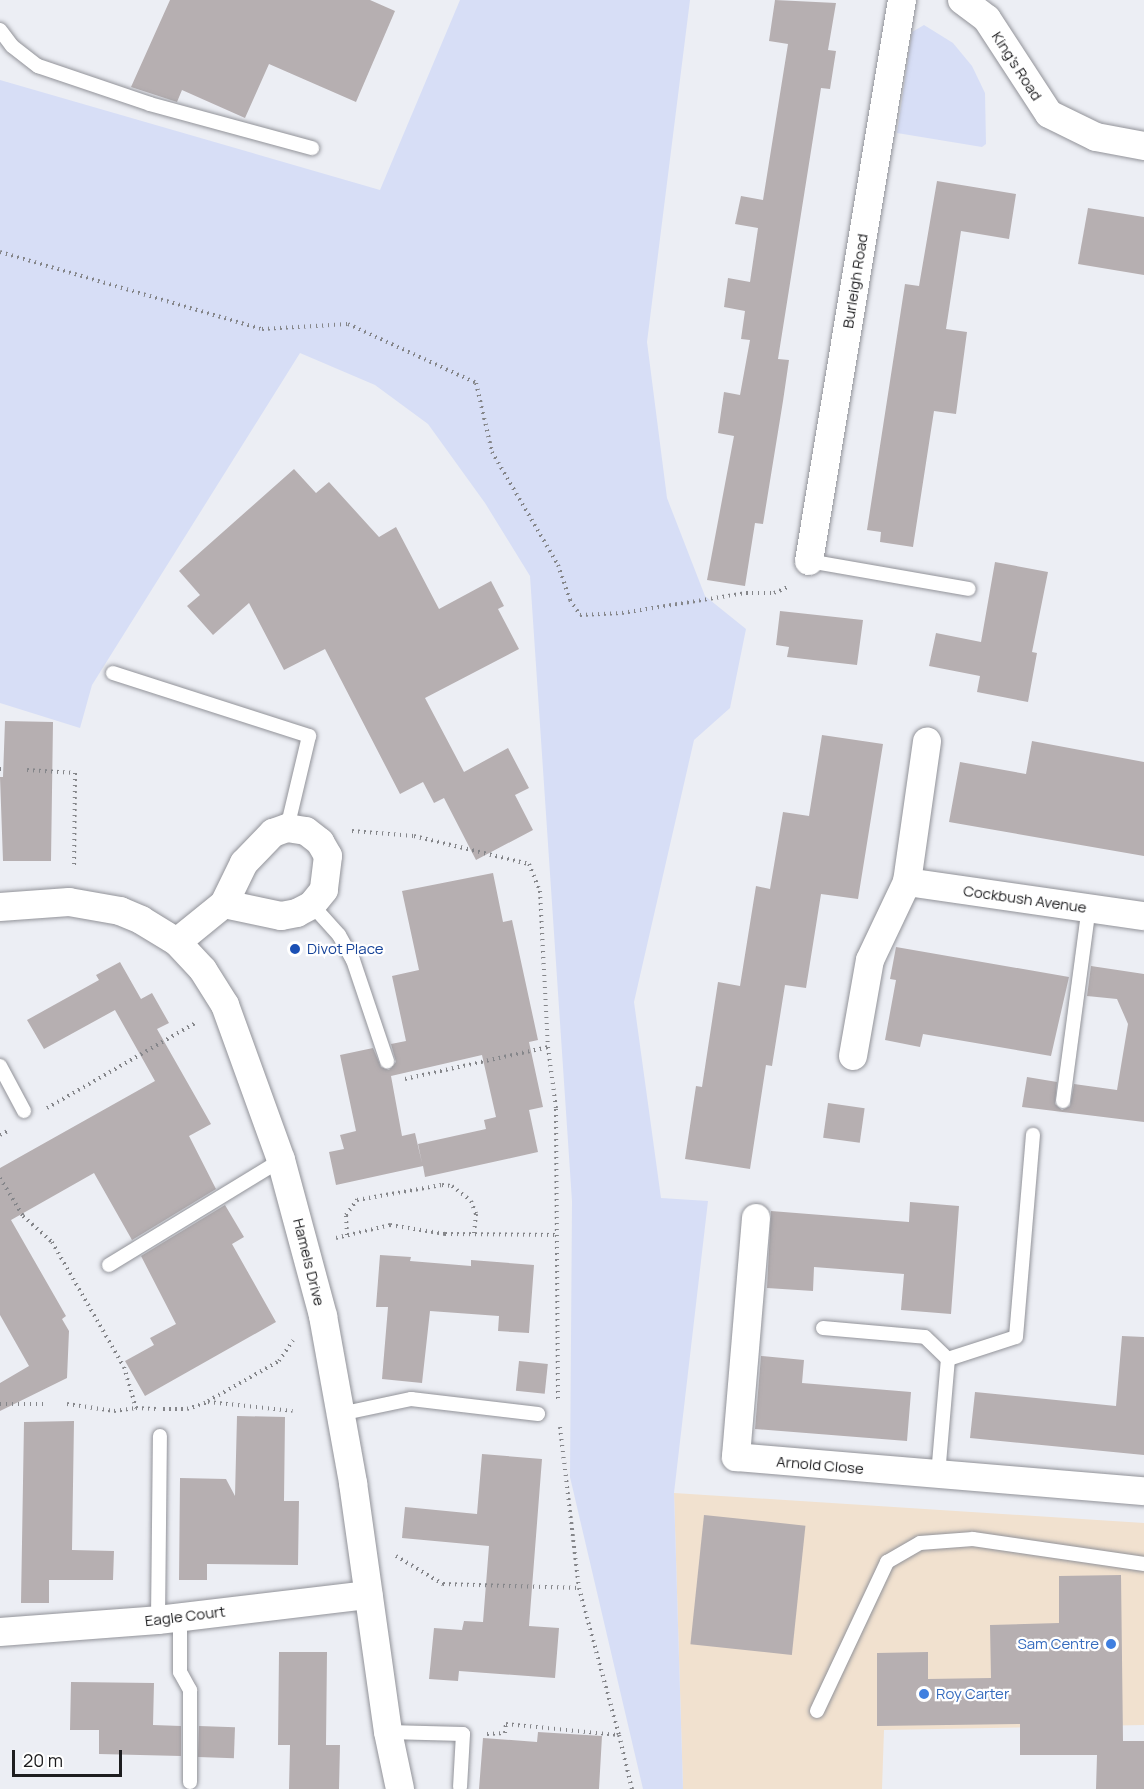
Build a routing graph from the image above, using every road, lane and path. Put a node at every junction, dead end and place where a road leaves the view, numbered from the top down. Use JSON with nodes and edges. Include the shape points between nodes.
{"nodes":[{"id":1,"x":902,"y":0,"type":"edge"},
{"id":2,"x":962,"y":0,"type":"edge"},
{"id":3,"x":0,"y":30,"type":"edge"},
{"id":4,"x":1144,"y":146,"type":"edge"},
{"id":5,"x":312,"y":148,"type":"dead end"},
{"id":6,"x":0,"y":252,"type":"edge"},
{"id":7,"x":809,"y":561,"type":"joint"},
{"id":8,"x":969,"y":589,"type":"dead end"},
{"id":9,"x":774,"y":593,"type":"dead end"},
{"id":10,"x":113,"y":673,"type":"dead end"},
{"id":11,"x":927,"y":741,"type":"dead end"},
{"id":12,"x":27,"y":770,"type":"dead end"},
{"id":13,"x":287,"y":828,"type":"junction"},
{"id":14,"x":320,"y":842,"type":"junction"},
{"id":15,"x":907,"y":882,"type":"junction"},
{"id":16,"x":73,"y":903,"type":"junction"},
{"id":17,"x":224,"y":904,"type":"junction"},
{"id":18,"x":312,"y":904,"type":"junction"},
{"id":19,"x":0,"y":907,"type":"edge"},
{"id":20,"x":1089,"y":907,"type":"junction"},
{"id":21,"x":1144,"y":916,"type":"edge"},
{"id":22,"x":177,"y":942,"type":"junction"},
{"id":23,"x":225,"y":1005,"type":"junction"},
{"id":24,"x":548,"y":1047,"type":"junction"},
{"id":25,"x":853,"y":1056,"type":"dead end"},
{"id":26,"x":387,"y":1061,"type":"joint"},
{"id":27,"x":0,"y":1066,"type":"edge"},
{"id":28,"x":1063,"y":1101,"type":"dead end"},
{"id":29,"x":39,"y":1113,"type":"dead end"},
{"id":30,"x":22,"y":1118,"type":"joint"},
{"id":31,"x":0,"y":1135,"type":"edge"},
{"id":32,"x":1033,"y":1135,"type":"dead end"},
{"id":33,"x":281,"y":1160,"type":"junction"},
{"id":34,"x":0,"y":1178,"type":"edge"},
{"id":35,"x":756,"y":1218,"type":"dead end"},
{"id":36,"x":474,"y":1234,"type":"junction"},
{"id":37,"x":347,"y":1235,"type":"junction"},
{"id":38,"x":557,"y":1235,"type":"junction"},
{"id":39,"x":307,"y":1246,"type":"junction"},
{"id":40,"x":109,"y":1265,"type":"dead end"},
{"id":41,"x":323,"y":1316,"type":"junction"},
{"id":42,"x":823,"y":1328,"type":"dead end"},
{"id":43,"x":948,"y":1359,"type":"junction"},
{"id":44,"x":208,"y":1402,"type":"junction"},
{"id":45,"x":0,"y":1404,"type":"edge"},
{"id":46,"x":46,"y":1404,"type":"dead end"},
{"id":47,"x":67,"y":1404,"type":"dead end"},
{"id":48,"x":558,"y":1404,"type":"dead end"},
{"id":49,"x":136,"y":1408,"type":"junction"},
{"id":50,"x":293,"y":1411,"type":"dead end"},
{"id":51,"x":340,"y":1414,"type":"junction"},
{"id":52,"x":537,"y":1414,"type":"dead end"},
{"id":53,"x":558,"y":1416,"type":"dead end"},
{"id":54,"x":160,"y":1436,"type":"dead end"},
{"id":55,"x":938,"y":1475,"type":"junction"},
{"id":56,"x":1144,"y":1491,"type":"edge"},
{"id":57,"x":363,"y":1554,"type":"junction"},
{"id":58,"x":1144,"y":1564,"type":"edge"},
{"id":59,"x":579,"y":1588,"type":"junction"},
{"id":60,"x":369,"y":1595,"type":"junction"},
{"id":61,"x":169,"y":1618,"type":"junction"},
{"id":62,"x":0,"y":1632,"type":"edge"},
{"id":63,"x":818,"y":1711,"type":"dead end"},
{"id":64,"x":388,"y":1732,"type":"junction"},
{"id":65,"x":463,"y":1734,"type":"junction"},
{"id":66,"x":619,"y":1735,"type":"junction"},
{"id":67,"x":190,"y":1782,"type":"dead end"},
{"id":68,"x":460,"y":1787,"type":"dead end"},
{"id":69,"x":400,"y":1789,"type":"edge"},
{"id":70,"x":632,"y":1789,"type":"edge"}],
"edges":[{"from":1,"to":7,"type":"street","name":"Burleigh Road"},
{"from":2,"to":4,"type":"street","name":"King's Road","via":[[987,19],[1049,114],[1096,137]]},
{"from":3,"to":5,"type":"lane","via":[[12,46],[38,66],[150,104]]},
{"from":6,"to":9,"type":"path","via":[[262,329],[348,324],[476,383],[492,452],[558,565],[570,600],[580,615]]},
{"from":7,"to":8,"type":"lane"},
{"from":10,"to":13,"type":"lane","via":[[309,736]]},
{"from":11,"to":15,"type":"street"},
{"from":12,"to":16,"type":"path","via":[[75,773]]},
{"from":13,"to":14,"type":"street","via":[[306,831]]},
{"from":13,"to":17,"type":"street","via":[[259,843]]},
{"from":14,"to":18,"type":"street","via":[[330,868],[324,890]]},
{"from":14,"to":24,"type":"path","via":[[359,828],[414,836],[529,864],[540,891]]},
{"from":15,"to":20,"type":"street","name":"Cockbush Avenue"},
{"from":15,"to":25,"type":"street","via":[[870,960]]},
{"from":16,"to":19,"type":"street","name":"Hamels Drive"},
{"from":16,"to":22,"type":"street","name":"Hamels Drive","via":[[120,911]]},
{"from":17,"to":18,"type":"street","via":[[281,916]]},
{"from":17,"to":22,"type":"street"},
{"from":18,"to":26,"type":"lane","via":[[339,935],[353,960]]},
{"from":20,"to":21,"type":"street","name":"Cockbush Avenue"},
{"from":20,"to":28,"type":"lane"},
{"from":22,"to":23,"type":"street","name":"Hamels Drive","via":[[203,970]]},
{"from":23,"to":29,"type":"path"},
{"from":23,"to":33,"type":"street","name":"Hamels Drive"},
{"from":24,"to":26,"type":"path","via":[[396,1081]]},
{"from":24,"to":38,"type":"path","via":[[556,1109]]},
{"from":27,"to":30,"type":"lane"},
{"from":30,"to":31,"type":"path"},
{"from":32,"to":43,"type":"lane","via":[[1016,1337]]},
{"from":33,"to":39,"type":"street","name":"Hamels Drive"},
{"from":33,"to":40,"type":"lane"},
{"from":34,"to":49,"type":"path","via":[[23,1216],[52,1242],[124,1367]]},
{"from":35,"to":55,"type":"street","name":"Arnold Close","via":[[736,1457]]},
{"from":36,"to":37,"type":"path","via":[[390,1225]]},
{"from":36,"to":37,"type":"path","via":[[476,1214],[471,1201],[452,1186],[442,1185],[357,1200],[346,1215]]},
{"from":36,"to":38,"type":"path"},
{"from":37,"to":39,"type":"path"},
{"from":38,"to":48,"type":"path"},
{"from":39,"to":41,"type":"street","name":"Hamels Drive"},
{"from":41,"to":44,"type":"path","via":[[294,1340],[279,1361]]},
{"from":41,"to":51,"type":"street","name":"Hamels Drive"},
{"from":42,"to":43,"type":"lane","via":[[926,1337]]},
{"from":43,"to":55,"type":"lane"},
{"from":44,"to":49,"type":"path","via":[[187,1409]]},
{"from":44,"to":50,"type":"path"},
{"from":45,"to":46,"type":"path"},
{"from":47,"to":49,"type":"path","via":[[114,1411]]},
{"from":51,"to":52,"type":"lane","via":[[411,1398]]},
{"from":51,"to":57,"type":"street","name":"Hamels Drive"},
{"from":53,"to":59,"type":"path"},
{"from":54,"to":61,"type":"lane"},
{"from":55,"to":56,"type":"street","name":"Arnold Close"},
{"from":57,"to":59,"type":"path","via":[[399,1556],[443,1584]]},
{"from":57,"to":60,"type":"street","name":"Hamels Drive"},
{"from":58,"to":63,"type":"lane","via":[[973,1539],[920,1543],[886,1562]]},
{"from":59,"to":66,"type":"path"},
{"from":60,"to":61,"type":"street","name":"Eagle Court"},
{"from":60,"to":64,"type":"street","name":"Hamels Drive"},
{"from":61,"to":62,"type":"street","name":"Eagle Court"},
{"from":61,"to":67,"type":"lane","via":[[180,1672],[190,1690]]},
{"from":64,"to":65,"type":"lane"},
{"from":64,"to":69,"type":"street","name":"Hamels Drive"},
{"from":65,"to":66,"type":"path","via":[[505,1733],[506,1724]]},
{"from":65,"to":68,"type":"lane"},
{"from":66,"to":70,"type":"path"}]}
